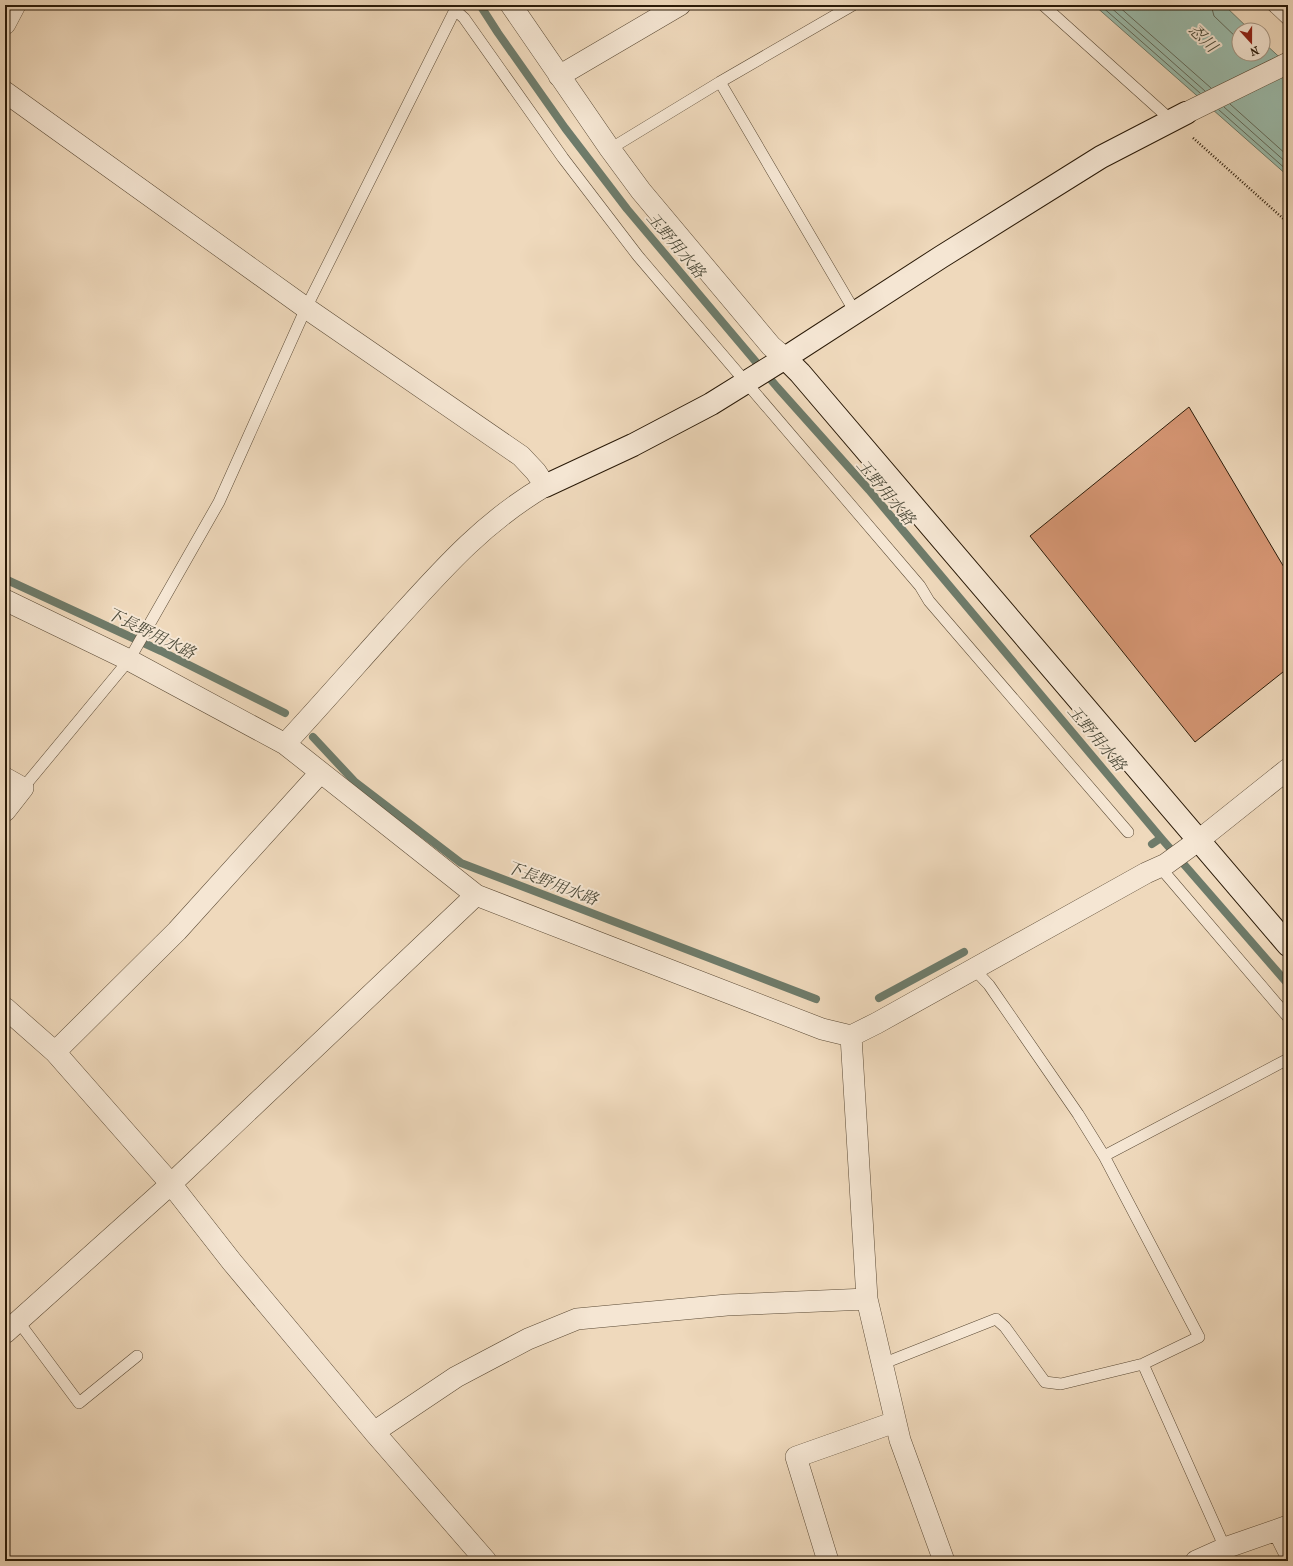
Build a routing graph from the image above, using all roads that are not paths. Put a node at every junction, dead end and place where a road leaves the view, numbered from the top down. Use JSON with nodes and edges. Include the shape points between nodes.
{"nodes":[{"id":1,"x":15,"y":5,"type":"edge"},
{"id":2,"x":511,"y":5,"type":"edge"},
{"id":3,"x":680,"y":5,"type":"edge"},
{"id":4,"x":853,"y":5,"type":"edge"},
{"id":5,"x":1043,"y":5,"type":"edge"},
{"id":6,"x":1272,"y":5,"type":"edge"},
{"id":7,"x":454,"y":8,"type":"edge"},
{"id":8,"x":1288,"y":20,"type":"edge"},
{"id":9,"x":5,"y":24,"type":"edge"},
{"id":10,"x":1288,"y":63,"type":"edge"},
{"id":11,"x":559,"y":76,"type":"junction"},
{"id":12,"x":720,"y":82,"type":"junction"},
{"id":13,"x":5,"y":92,"type":"edge"},
{"id":14,"x":1181,"y":122,"type":"junction"},
{"id":15,"x":610,"y":149,"type":"junction"},
{"id":16,"x":306,"y":308,"type":"junction"},
{"id":17,"x":855,"y":312,"type":"junction"},
{"id":18,"x":781,"y":360,"type":"junction"},
{"id":19,"x":749,"y":380,"type":"junction"},
{"id":20,"x":546,"y":486,"type":"junction"},
{"id":21,"x":5,"y":600,"type":"edge"},
{"id":22,"x":133,"y":654,"type":"junction"},
{"id":23,"x":286,"y":744,"type":"junction"},
{"id":24,"x":1288,"y":769,"type":"edge"},
{"id":25,"x":320,"y":773,"type":"junction"},
{"id":26,"x":14,"y":783,"type":"edge"},
{"id":27,"x":5,"y":811,"type":"edge"},
{"id":28,"x":1128,"y":832,"type":"dead end"},
{"id":29,"x":1192,"y":845,"type":"junction"},
{"id":30,"x":1163,"y":865,"type":"junction"},
{"id":31,"x":476,"y":895,"type":"junction"},
{"id":32,"x":1288,"y":945,"type":"edge"},
{"id":33,"x":974,"y":969,"type":"junction"},
{"id":34,"x":5,"y":1008,"type":"edge"},
{"id":35,"x":1288,"y":1017,"type":"edge"},
{"id":36,"x":851,"y":1036,"type":"junction"},
{"id":37,"x":55,"y":1052,"type":"junction"},
{"id":38,"x":1288,"y":1059,"type":"edge"},
{"id":39,"x":1104,"y":1156,"type":"junction"},
{"id":40,"x":171,"y":1184,"type":"junction"},
{"id":41,"x":867,"y":1299,"type":"junction"},
{"id":42,"x":12,"y":1327,"type":"edge"},
{"id":43,"x":137,"y":1356,"type":"dead end"},
{"id":44,"x":882,"y":1364,"type":"junction"},
{"id":45,"x":1143,"y":1364,"type":"junction"},
{"id":46,"x":895,"y":1422,"type":"junction"},
{"id":47,"x":374,"y":1432,"type":"junction"},
{"id":48,"x":1283,"y":1528,"type":"edge"},
{"id":49,"x":1225,"y":1548,"type":"junction"},
{"id":50,"x":1288,"y":1550,"type":"edge"},
{"id":51,"x":486,"y":1561,"type":"edge"},
{"id":52,"x":828,"y":1561,"type":"edge"},
{"id":53,"x":944,"y":1561,"type":"edge"},
{"id":54,"x":1196,"y":1561,"type":"edge"}],
"edges":[{"from":1,"to":9,"type":"street"},
{"from":2,"to":11,"type":"street"},
{"from":3,"to":11,"type":"street"},
{"from":4,"to":12,"type":"lane"},
{"from":5,"to":14,"type":"lane"},
{"from":6,"to":8,"type":"lane"},
{"from":7,"to":16,"type":"lane"},
{"from":7,"to":19,"type":"lane","via":[[464,18],[562,158],[638,256]]},
{"from":10,"to":14,"type":"street"},
{"from":11,"to":15,"type":"street"},
{"from":12,"to":15,"type":"lane"},
{"from":12,"to":17,"type":"lane"},
{"from":13,"to":16,"type":"street"},
{"from":14,"to":17,"type":"street","via":[[1101,157]]},
{"from":15,"to":18,"type":"street","via":[[641,191]]},
{"from":16,"to":20,"type":"street","via":[[521,456]]},
{"from":16,"to":22,"type":"lane","via":[[219,502]]},
{"from":17,"to":18,"type":"street"},
{"from":18,"to":19,"type":"street"},
{"from":18,"to":29,"type":"street"},
{"from":19,"to":20,"type":"street","via":[[666,429]]},
{"from":19,"to":28,"type":"lane","via":[[920,586],[929,601]]},
{"from":20,"to":23,"type":"street","via":[[524,498],[489,525],[447,563]]},
{"from":21,"to":22,"type":"street"},
{"from":22,"to":23,"type":"street"},
{"from":22,"to":26,"type":"lane"},
{"from":23,"to":25,"type":"street"},
{"from":24,"to":29,"type":"street"},
{"from":25,"to":31,"type":"street"},
{"from":25,"to":37,"type":"street","via":[[177,931]]},
{"from":26,"to":27,"type":"street"},
{"from":29,"to":30,"type":"street"},
{"from":29,"to":32,"type":"street"},
{"from":30,"to":33,"type":"street"},
{"from":30,"to":35,"type":"lane"},
{"from":31,"to":36,"type":"street","via":[[822,1029]]},
{"from":31,"to":40,"type":"street"},
{"from":33,"to":36,"type":"street"},
{"from":33,"to":39,"type":"lane","via":[[989,985]]},
{"from":34,"to":37,"type":"street"},
{"from":36,"to":41,"type":"street"},
{"from":37,"to":40,"type":"street"},
{"from":38,"to":39,"type":"lane"},
{"from":39,"to":45,"type":"lane","via":[[1199,1337]]},
{"from":40,"to":42,"type":"street"},
{"from":40,"to":47,"type":"street","via":[[232,1262]]},
{"from":41,"to":44,"type":"street"},
{"from":41,"to":47,"type":"street","via":[[727,1305],[577,1319],[528,1339],[456,1377]]},
{"from":42,"to":43,"type":"lane","via":[[79,1403]]},
{"from":44,"to":45,"type":"lane","via":[[996,1318],[1045,1382],[1061,1384]]},
{"from":44,"to":46,"type":"street"},
{"from":45,"to":49,"type":"lane"},
{"from":46,"to":52,"type":"street","via":[[796,1456]]},
{"from":46,"to":53,"type":"street"},
{"from":47,"to":51,"type":"street"},
{"from":48,"to":49,"type":"street"},
{"from":48,"to":50,"type":"street"},
{"from":49,"to":54,"type":"street"}]}
